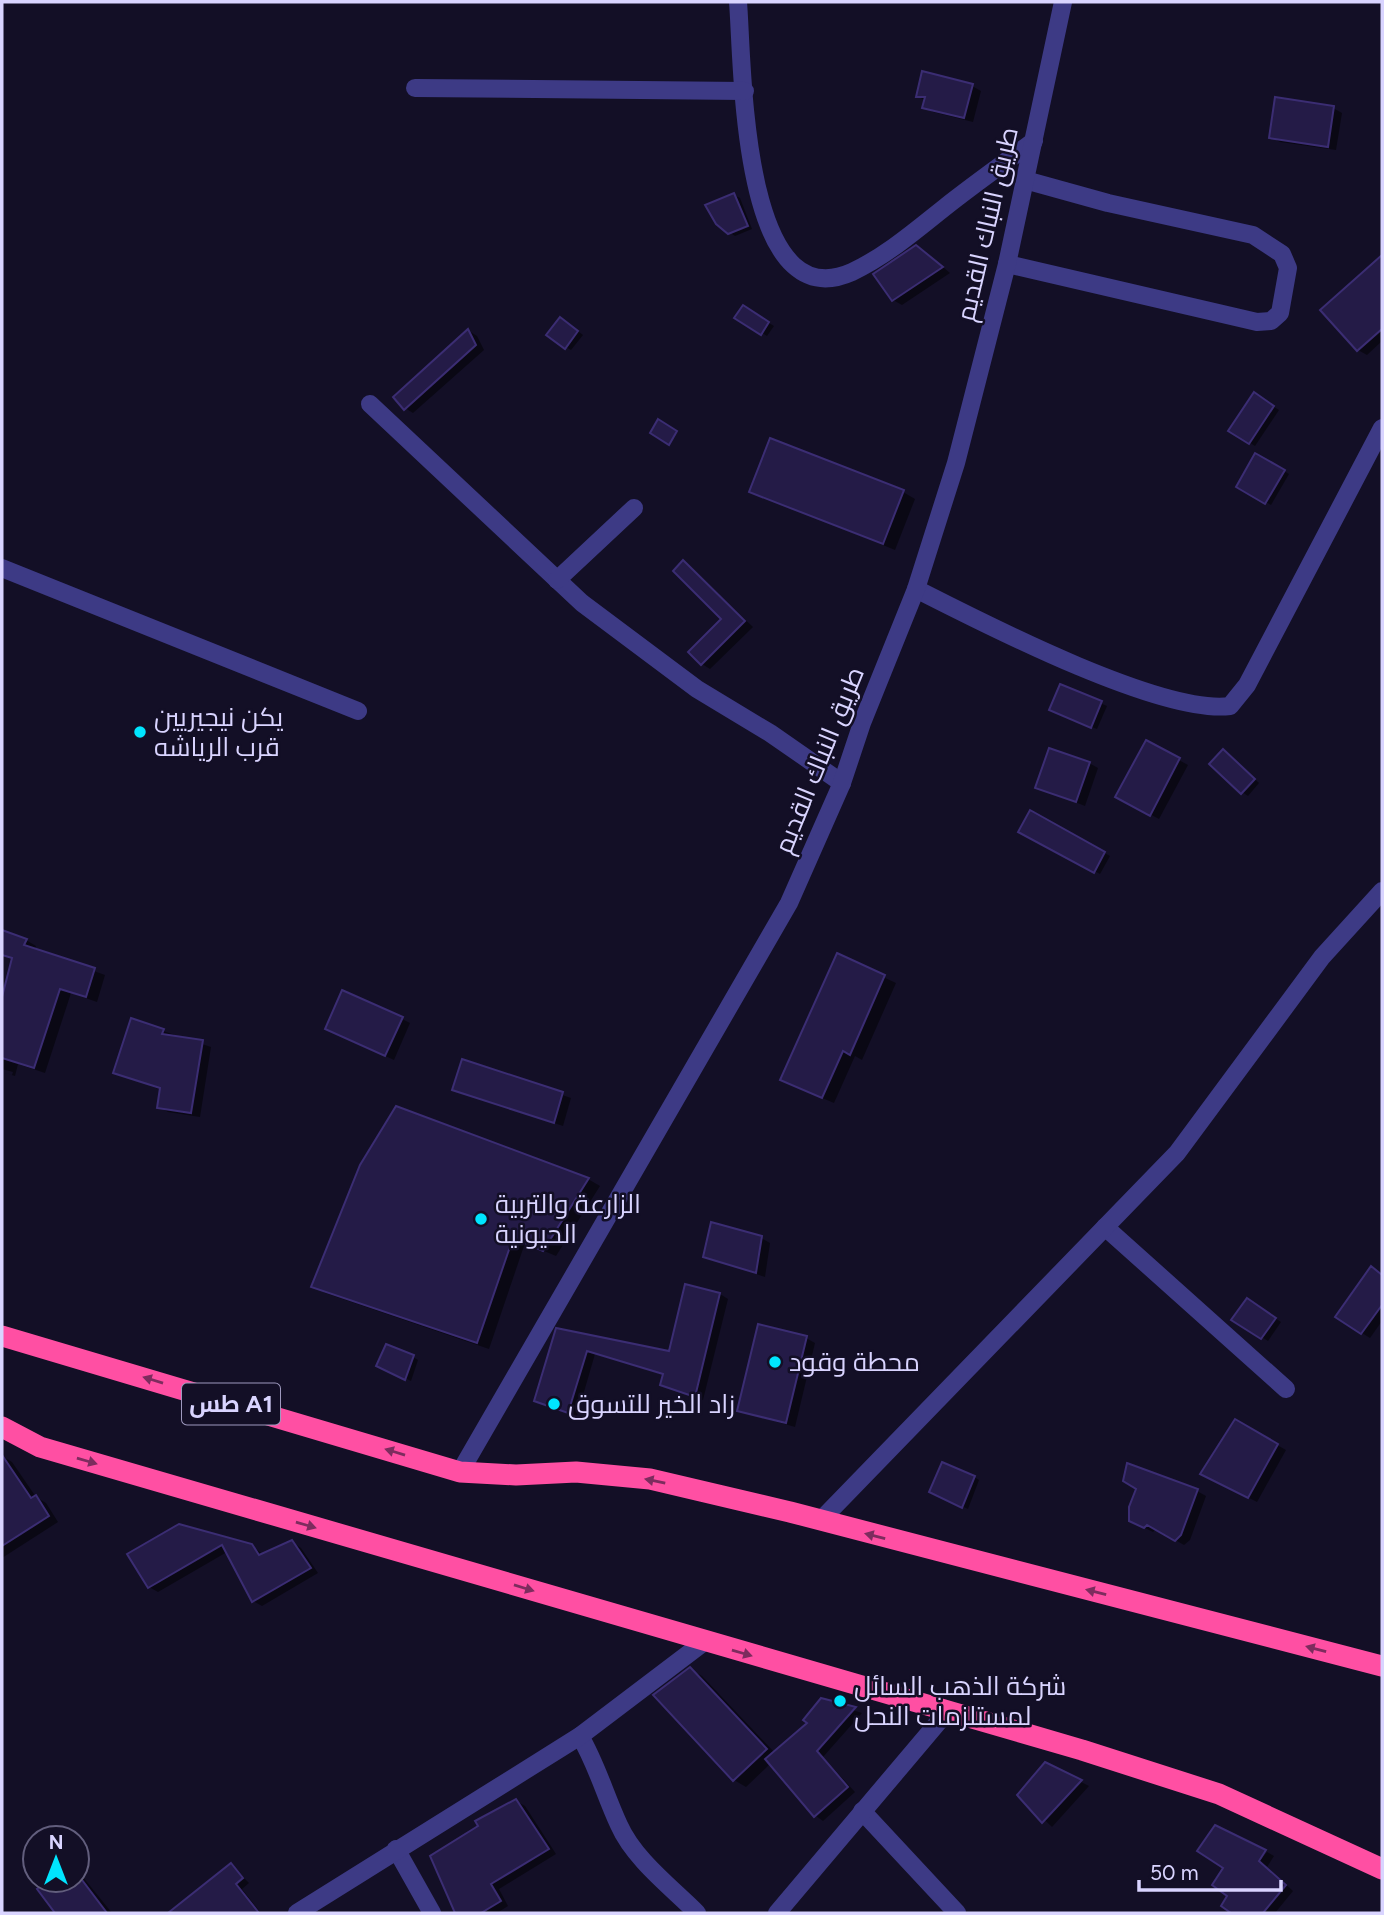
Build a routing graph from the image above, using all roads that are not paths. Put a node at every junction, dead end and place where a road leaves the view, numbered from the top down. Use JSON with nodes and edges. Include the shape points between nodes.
{"nodes":[{"id":1,"x":738,"y":2,"type":"edge"},
{"id":2,"x":1063,"y":2,"type":"edge"},
{"id":3,"x":415,"y":88,"type":"dead end"},
{"id":4,"x":745,"y":91,"type":"junction"},
{"id":5,"x":1034,"y":141,"type":"junction"},
{"id":6,"x":1025,"y":180,"type":"junction"},
{"id":7,"x":1007,"y":264,"type":"junction"},
{"id":8,"x":370,"y":404,"type":"dead end"},
{"id":9,"x":1382,"y":428,"type":"edge"},
{"id":10,"x":635,"y":508,"type":"dead end"},
{"id":11,"x":2,"y":568,"type":"edge"},
{"id":12,"x":557,"y":580,"type":"junction"},
{"id":13,"x":916,"y":589,"type":"junction"},
{"id":14,"x":358,"y":711,"type":"dead end"},
{"id":15,"x":842,"y":783,"type":"junction"},
{"id":16,"x":1382,"y":891,"type":"edge"},
{"id":17,"x":1105,"y":1227,"type":"junction"},
{"id":18,"x":2,"y":1336,"type":"edge"},
{"id":19,"x":1286,"y":1389,"type":"dead end"},
{"id":20,"x":2,"y":1427,"type":"edge"},
{"id":21,"x":2,"y":1436,"type":"edge"},
{"id":22,"x":40,"y":1447,"type":"junction"},
{"id":23,"x":460,"y":1472,"type":"junction"},
{"id":24,"x":821,"y":1520,"type":"junction"},
{"id":25,"x":704,"y":1642,"type":"junction"},
{"id":26,"x":1382,"y":1666,"type":"edge"},
{"id":27,"x":946,"y":1713,"type":"junction"},
{"id":28,"x":580,"y":1736,"type":"junction"},
{"id":29,"x":862,"y":1811,"type":"junction"},
{"id":30,"x":396,"y":1849,"type":"junction"},
{"id":31,"x":1382,"y":1869,"type":"edge"},
{"id":32,"x":298,"y":1913,"type":"edge"},
{"id":33,"x":432,"y":1913,"type":"edge"},
{"id":34,"x":697,"y":1913,"type":"edge"},
{"id":35,"x":777,"y":1913,"type":"edge"},
{"id":36,"x":957,"y":1913,"type":"edge"}],
"edges":[{"from":1,"to":4,"type":"street"},
{"from":2,"to":5,"type":"street","name":"طريق النباك القديم"},
{"from":3,"to":4,"type":"street"},
{"from":4,"to":5,"type":"street","via":[[755,188],[769,228],[786,257],[803,274],[827,278],[850,273],[907,238]]},
{"from":5,"to":6,"type":"street","name":"طريق النباك القديم"},
{"from":6,"to":7,"type":"street","name":"طريق النباك القديم"},
{"from":6,"to":7,"type":"street","via":[[1253,235],[1282,254],[1288,268],[1280,313],[1271,321],[1258,322]]},
{"from":7,"to":13,"type":"street","name":"طريق النباك القديم","via":[[956,463]]},
{"from":8,"to":12,"type":"street"},
{"from":9,"to":13,"type":"street","via":[[1247,685],[1230,706],[1197,706],[1136,688]]},
{"from":10,"to":12,"type":"street"},
{"from":11,"to":14,"type":"street"},
{"from":12,"to":15,"type":"street","via":[[697,689]]},
{"from":13,"to":15,"type":"street","name":"طريق النباك القديم"},
{"from":15,"to":23,"type":"street","name":"طريق النباك القديم","via":[[789,903]]},
{"from":16,"to":17,"type":"street","via":[[1322,957],[1177,1153]]},
{"from":17,"to":19,"type":"street"},
{"from":17,"to":24,"type":"street"},
{"from":23,"to":18,"type":"highway","number":"طس A1","one_way":true},
{"from":20,"to":22,"type":"highway"},
{"from":21,"to":22,"type":"street"},
{"from":22,"to":25,"type":"highway","one_way":true},
{"from":24,"to":23,"type":"highway","one_way":true,"via":[[650,1479],[576,1472]]},
{"from":26,"to":24,"type":"highway","one_way":true},
{"from":25,"to":27,"type":"highway","one_way":true},
{"from":25,"to":28,"type":"street"},
{"from":27,"to":29,"type":"street"},
{"from":27,"to":31,"type":"highway","via":[[1219,1794]]},
{"from":28,"to":30,"type":"street"},
{"from":28,"to":34,"type":"street","via":[[619,1826]]},
{"from":29,"to":35,"type":"street"},
{"from":29,"to":36,"type":"street"},
{"from":30,"to":32,"type":"street"},
{"from":30,"to":33,"type":"street"}]}
